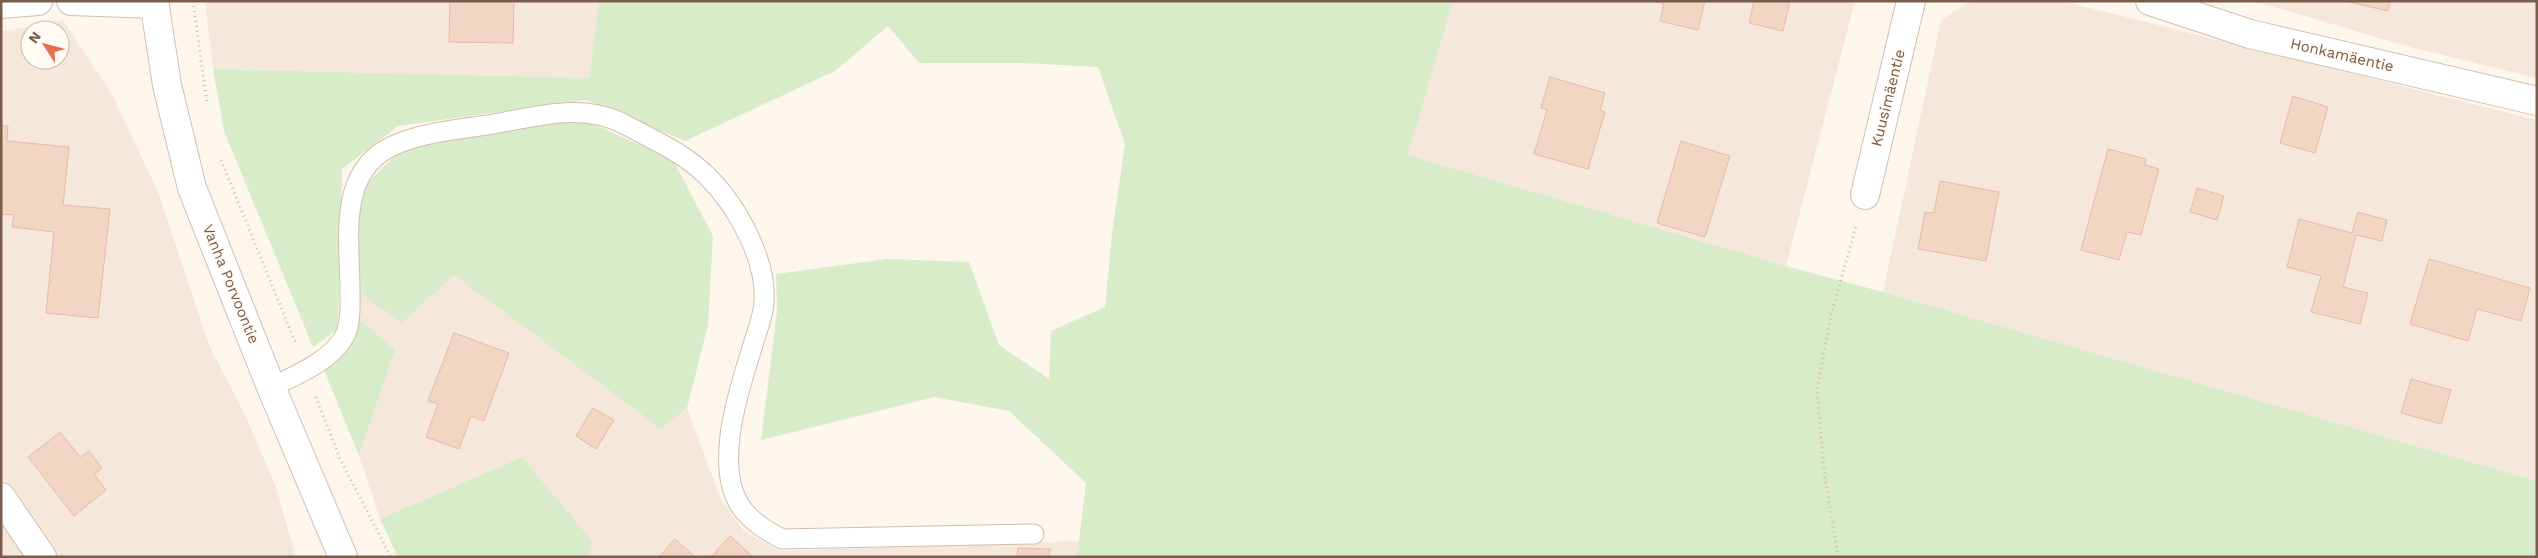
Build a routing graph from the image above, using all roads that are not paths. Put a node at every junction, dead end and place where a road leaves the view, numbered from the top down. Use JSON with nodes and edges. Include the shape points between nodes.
{"nodes":[{"id":1,"x":38,"y":1,"type":"edge"},
{"id":2,"x":71,"y":1,"type":"edge"},
{"id":3,"x":1911,"y":1,"type":"edge"},
{"id":4,"x":2150,"y":1,"type":"edge"},
{"id":5,"x":154,"y":3,"type":"edge"},
{"id":6,"x":1,"y":4,"type":"edge"},
{"id":7,"x":2537,"y":101,"type":"edge"},
{"id":8,"x":1864,"y":195,"type":"road end"},
{"id":9,"x":272,"y":387,"type":"junction"},
{"id":10,"x":1,"y":497,"type":"edge"},
{"id":11,"x":1034,"y":534,"type":"dead end"},
{"id":12,"x":42,"y":557,"type":"edge"},
{"id":13,"x":343,"y":557,"type":"edge"}],
"edges":[{"from":1,"to":6,"type":"street"},
{"from":2,"to":5,"type":"street"},
{"from":3,"to":8,"type":"street","name":"Kuusimäentie"},
{"from":4,"to":7,"type":"street","name":"Honkamäentie","via":[[2250,34]]},
{"from":5,"to":9,"type":"street","name":"Vanha Porvoontie","via":[[167,85],[192,188]]},
{"from":9,"to":11,"type":"lane","via":[[306,370],[335,349],[346,332],[350,313],[350,202],[354,184],[364,168],[396,144],[435,134],[580,111],[622,123],[681,156],[705,174],[730,203],[755,248],[763,282],[764,309],[734,410],[730,457],[732,487],[742,509],[758,526],[782,539]]},
{"from":9,"to":13,"type":"street","name":"Vanha Porvoontie"},
{"from":10,"to":12,"type":"street"}]}
